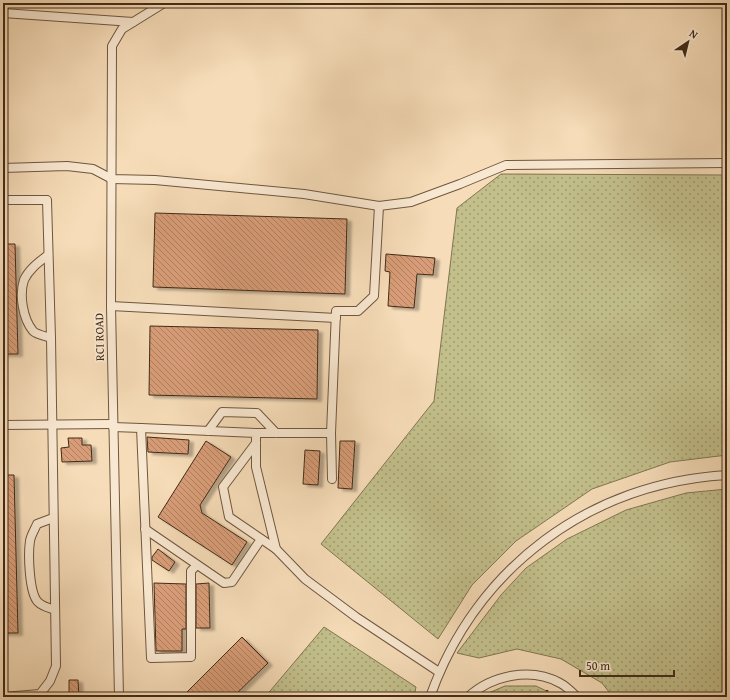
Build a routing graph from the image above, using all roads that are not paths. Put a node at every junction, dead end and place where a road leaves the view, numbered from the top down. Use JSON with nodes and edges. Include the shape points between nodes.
{"nodes":[{"id":1,"x":164,"y":3,"type":"edge"},
{"id":2,"x":3,"y":13,"type":"edge"},
{"id":3,"x":133,"y":22,"type":"junction"},
{"id":4,"x":727,"y":163,"type":"edge"},
{"id":5,"x":3,"y":168,"type":"edge"},
{"id":6,"x":112,"y":179,"type":"junction"},
{"id":7,"x":3,"y":200,"type":"edge"},
{"id":8,"x":379,"y":206,"type":"junction"},
{"id":9,"x":48,"y":256,"type":"junction"},
{"id":10,"x":111,"y":306,"type":"junction"},
{"id":11,"x":336,"y":318,"type":"junction"},
{"id":12,"x":51,"y":338,"type":"junction"},
{"id":13,"x":3,"y":425,"type":"edge"},
{"id":14,"x":51,"y":425,"type":"junction"},
{"id":15,"x":113,"y":426,"type":"junction"},
{"id":16,"x":141,"y":428,"type":"junction"},
{"id":17,"x":208,"y":431,"type":"junction"},
{"id":18,"x":256,"y":433,"type":"junction"},
{"id":19,"x":276,"y":433,"type":"junction"},
{"id":20,"x":331,"y":433,"type":"junction"},
{"id":21,"x":256,"y":443,"type":"junction"},
{"id":22,"x":727,"y":475,"type":"edge"},
{"id":23,"x":332,"y":479,"type":"dead end"},
{"id":24,"x":53,"y":518,"type":"junction"},
{"id":25,"x":145,"y":529,"type":"junction"},
{"id":26,"x":261,"y":539,"type":"junction"},
{"id":27,"x":276,"y":549,"type":"junction"},
{"id":28,"x":197,"y":565,"type":"junction"},
{"id":29,"x":55,"y":610,"type":"junction"},
{"id":30,"x":439,"y":672,"type":"junction"},
{"id":31,"x":3,"y":697,"type":"edge"},
{"id":32,"x":119,"y":697,"type":"edge"},
{"id":33,"x":430,"y":697,"type":"edge"},
{"id":34,"x":468,"y":697,"type":"edge"},
{"id":35,"x":577,"y":697,"type":"edge"}],
"edges":[{"from":1,"to":3,"type":"lane","name":"RCI ROAD"},
{"from":2,"to":3,"type":"lane"},
{"from":3,"to":6,"type":"lane","name":"RCI ROAD","via":[[122,29],[112,46]]},
{"from":4,"to":8,"type":"lane","via":[[506,165],[411,202]]},
{"from":5,"to":6,"type":"lane","via":[[66,166],[93,169]]},
{"from":6,"to":8,"type":"lane","via":[[155,180],[304,194]]},
{"from":6,"to":10,"type":"lane","name":"RCI ROAD"},
{"from":7,"to":9,"type":"lane","via":[[47,200]]},
{"from":8,"to":11,"type":"lane","via":[[374,296],[358,311],[336,311]]},
{"from":9,"to":12,"type":"lane"},
{"from":9,"to":12,"type":"lane","via":[[29,271],[24,280],[22,293],[23,309],[34,332]]},
{"from":10,"to":11,"type":"lane"},
{"from":10,"to":15,"type":"lane","name":"RCI ROAD"},
{"from":11,"to":20,"type":"lane"},
{"from":12,"to":14,"type":"lane"},
{"from":13,"to":14,"type":"lane"},
{"from":14,"to":15,"type":"lane"},
{"from":14,"to":24,"type":"lane"},
{"from":15,"to":16,"type":"lane"},
{"from":15,"to":32,"type":"lane","name":"RCI ROAD"},
{"from":16,"to":17,"type":"lane"},
{"from":16,"to":25,"type":"lane"},
{"from":17,"to":18,"type":"lane"},
{"from":17,"to":19,"type":"lane","via":[[222,412],[229,412],[257,413]]},
{"from":18,"to":19,"type":"lane"},
{"from":18,"to":21,"type":"lane"},
{"from":19,"to":20,"type":"lane"},
{"from":20,"to":23,"type":"lane"},
{"from":21,"to":26,"type":"lane","via":[[223,487],[229,517]]},
{"from":21,"to":27,"type":"lane","via":[[256,467]]},
{"from":22,"to":30,"type":"lane","via":[[701,476],[660,484],[620,498],[582,516],[546,538],[514,565],[486,596],[462,631]]},
{"from":24,"to":29,"type":"lane"},
{"from":24,"to":29,"type":"lane","via":[[38,524],[30,541],[30,581],[38,602]]},
{"from":25,"to":28,"type":"lane"},
{"from":25,"to":28,"type":"lane","via":[[151,658],[191,657],[191,571]]},
{"from":26,"to":27,"type":"lane"},
{"from":26,"to":28,"type":"lane","via":[[232,582],[224,583]]},
{"from":27,"to":30,"type":"lane","via":[[305,578],[337,603]]},
{"from":29,"to":31,"type":"lane","via":[[56,666],[50,681],[40,694]]},
{"from":30,"to":33,"type":"lane"},
{"from":34,"to":35,"type":"lane","via":[[478,688],[511,675],[547,677],[561,683]]}]}
